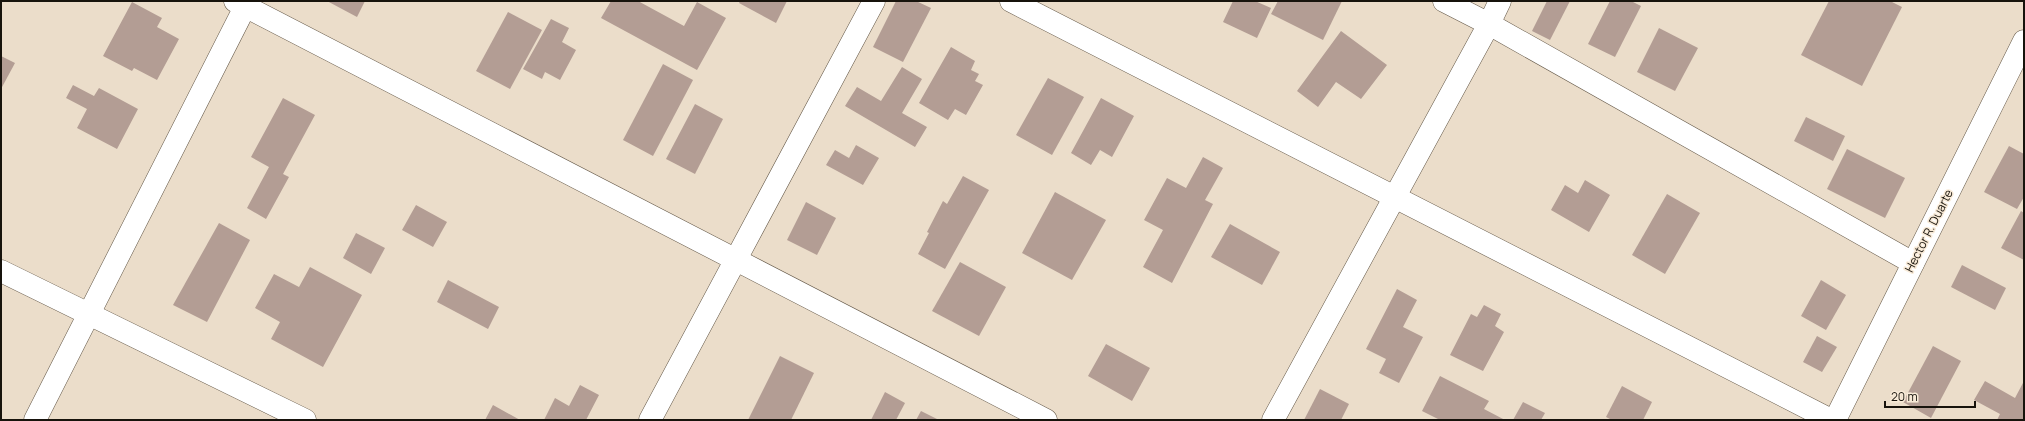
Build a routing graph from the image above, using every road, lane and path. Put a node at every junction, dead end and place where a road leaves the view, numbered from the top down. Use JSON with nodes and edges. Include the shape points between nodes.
{"nodes":[{"id":1,"x":874,"y":1,"type":"edge"},
{"id":2,"x":1011,"y":1,"type":"edge"},
{"id":3,"x":1444,"y":1,"type":"edge"},
{"id":4,"x":1500,"y":1,"type":"edge"},
{"id":5,"x":243,"y":3,"type":"edge"},
{"id":6,"x":1489,"y":24,"type":"junction"},
{"id":7,"x":2024,"y":41,"type":"edge"},
{"id":8,"x":1394,"y":197,"type":"junction"},
{"id":9,"x":736,"y":260,"type":"junction"},
{"id":10,"x":1913,"y":263,"type":"junction"},
{"id":11,"x":1,"y":271,"type":"edge"},
{"id":12,"x":89,"y":314,"type":"junction"},
{"id":13,"x":35,"y":420,"type":"edge"},
{"id":14,"x":305,"y":420,"type":"edge"},
{"id":15,"x":650,"y":420,"type":"edge"},
{"id":16,"x":1046,"y":420,"type":"edge"},
{"id":17,"x":1273,"y":420,"type":"edge"},
{"id":18,"x":1830,"y":420,"type":"edge"},
{"id":19,"x":1835,"y":420,"type":"edge"}],
"edges":[{"from":1,"to":9,"type":"street"},
{"from":2,"to":8,"type":"street"},
{"from":3,"to":6,"type":"street"},
{"from":4,"to":6,"type":"street"},
{"from":5,"to":9,"type":"street"},
{"from":5,"to":12,"type":"street"},
{"from":6,"to":8,"type":"street"},
{"from":6,"to":10,"type":"street"},
{"from":7,"to":10,"type":"street","name":"Hector R. Duarte"},
{"from":8,"to":17,"type":"street"},
{"from":8,"to":18,"type":"street"},
{"from":9,"to":15,"type":"street"},
{"from":9,"to":16,"type":"street"},
{"from":10,"to":19,"type":"street","name":"Hector R. Duarte"},
{"from":11,"to":12,"type":"street"},
{"from":12,"to":13,"type":"street"},
{"from":12,"to":14,"type":"street"}]}
